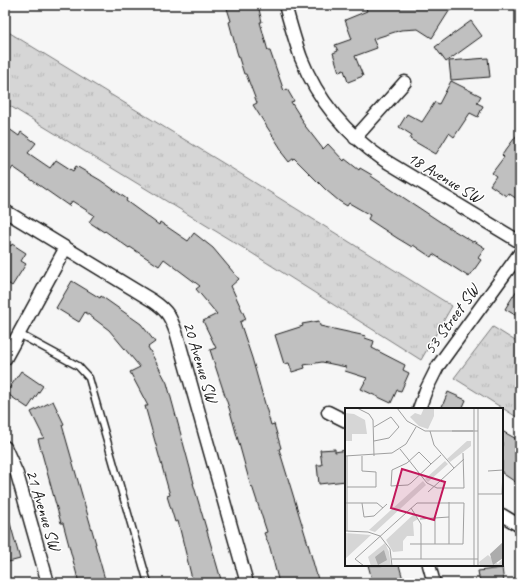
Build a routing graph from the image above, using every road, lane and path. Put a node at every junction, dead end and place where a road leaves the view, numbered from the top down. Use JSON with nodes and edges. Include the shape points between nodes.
{"nodes":[{"id":1,"x":285,"y":5,"type":"edge"},
{"id":2,"x":405,"y":82,"type":"dead end"},
{"id":3,"x":355,"y":138,"type":"junction"},
{"id":4,"x":5,"y":212,"type":"edge"},
{"id":5,"x":520,"y":242,"type":"edge"},
{"id":6,"x":65,"y":249,"type":"junction"},
{"id":7,"x":520,"y":254,"type":"edge"},
{"id":8,"x":19,"y":334,"type":"junction"},
{"id":9,"x":5,"y":359,"type":"edge"},
{"id":10,"x":420,"y":408,"type":"edge"},
{"id":11,"x":328,"y":412,"type":"dead end"},
{"id":12,"x":345,"y":420,"type":"edge"},
{"id":13,"x":5,"y":447,"type":"edge"},
{"id":14,"x":503,"y":516,"type":"edge"},
{"id":15,"x":520,"y":526,"type":"edge"},
{"id":16,"x":429,"y":566,"type":"edge"},
{"id":17,"x":48,"y":583,"type":"edge"},
{"id":18,"x":148,"y":583,"type":"edge"},
{"id":19,"x":247,"y":583,"type":"edge"},
{"id":20,"x":434,"y":583,"type":"edge"}],
"edges":[{"from":1,"to":3,"type":"street","name":"18 Avenue SW","via":[[301,57],[314,87],[333,114]]},
{"from":2,"to":3,"type":"street"},
{"from":3,"to":5,"type":"street","name":"18 Avenue SW","via":[[384,160]]},
{"from":4,"to":6,"type":"street","name":"20 Avenue SW"},
{"from":6,"to":8,"type":"street"},
{"from":6,"to":19,"type":"street","name":"20 Avenue SW","via":[[153,301],[168,313],[177,335]]},
{"from":7,"to":10,"type":"street","name":"53 Street SW","via":[[438,366]]},
{"from":8,"to":9,"type":"street"},
{"from":8,"to":18,"type":"lane","via":[[78,366],[89,378]]},
{"from":11,"to":12,"type":"street"},
{"from":13,"to":17,"type":"street","name":"21 Avenue SW","via":[[17,474]]},
{"from":14,"to":15,"type":"street"},
{"from":16,"to":20,"type":"street"}]}
